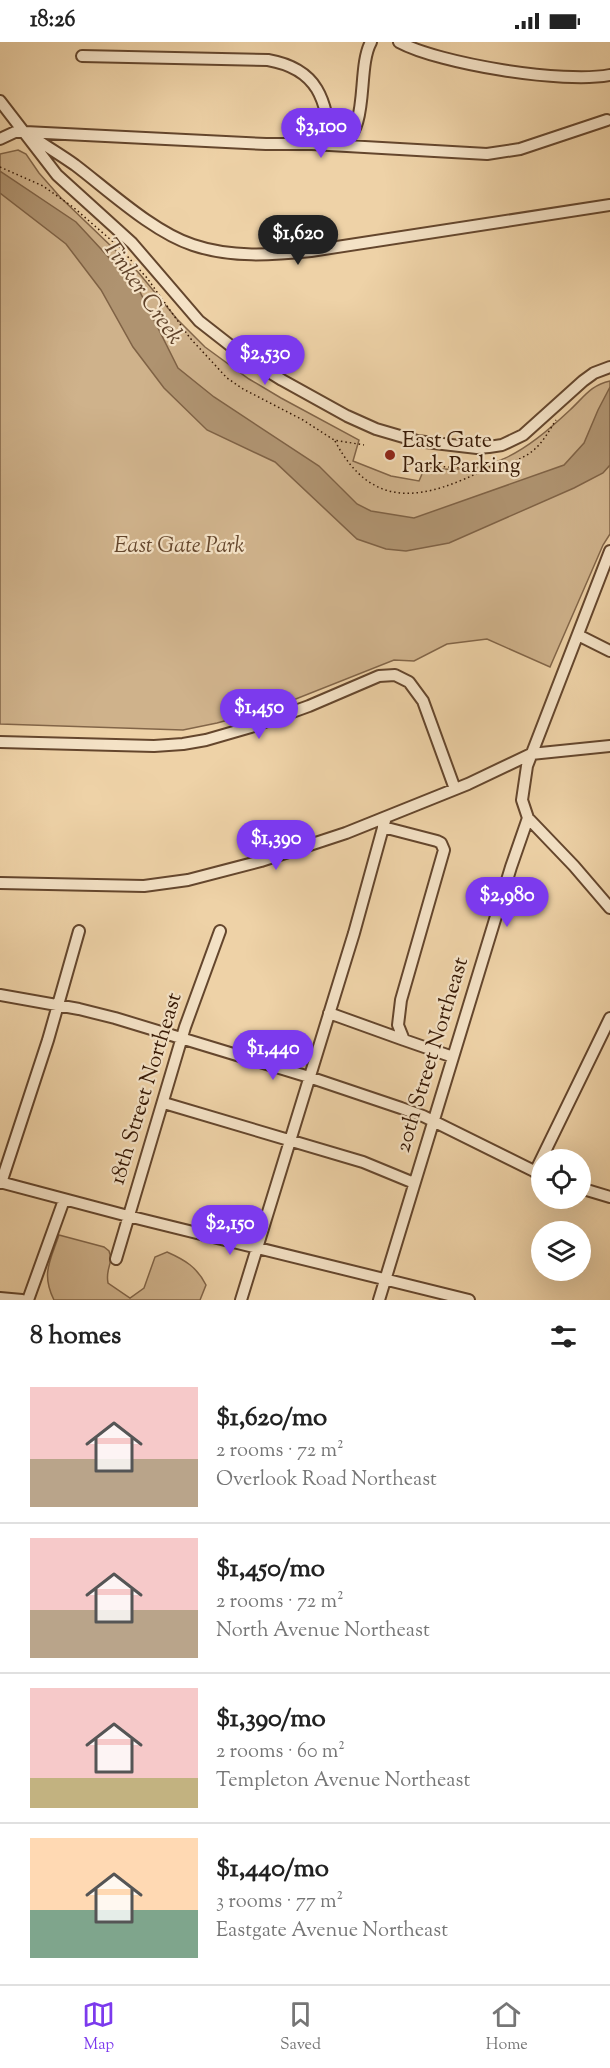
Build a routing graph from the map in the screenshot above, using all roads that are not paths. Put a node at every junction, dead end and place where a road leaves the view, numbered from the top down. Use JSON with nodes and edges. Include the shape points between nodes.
{"nodes":[{"id":1,"x":371,"y":42,"type":"edge"},
{"id":2,"x":399,"y":42,"type":"edge"},
{"id":3,"x":82,"y":56,"type":"dead end"},
{"id":4,"x":610,"y":75,"type":"edge"},
{"id":5,"x":0,"y":101,"type":"edge"},
{"id":6,"x":608,"y":120,"type":"dead end"},
{"id":7,"x":25,"y":132,"type":"junction"},
{"id":8,"x":0,"y":140,"type":"edge"},
{"id":9,"x":335,"y":145,"type":"junction"},
{"id":10,"x":610,"y":205,"type":"edge"},
{"id":11,"x":610,"y":366,"type":"edge"},
{"id":12,"x":610,"y":551,"type":"edge"},
{"id":13,"x":578,"y":635,"type":"junction"},
{"id":14,"x":610,"y":651,"type":"edge"},
{"id":15,"x":0,"y":742,"type":"edge"},
{"id":16,"x":610,"y":746,"type":"edge"},
{"id":17,"x":531,"y":754,"type":"junction"},
{"id":18,"x":455,"y":789,"type":"junction"},
{"id":19,"x":528,"y":818,"type":"junction"},
{"id":20,"x":385,"y":822,"type":"junction"},
{"id":21,"x":0,"y":882,"type":"edge"},
{"id":22,"x":610,"y":908,"type":"edge"},
{"id":23,"x":79,"y":931,"type":"dead end"},
{"id":24,"x":220,"y":931,"type":"dead end"},
{"id":25,"x":0,"y":994,"type":"edge"},
{"id":26,"x":57,"y":1005,"type":"junction"},
{"id":27,"x":329,"y":1013,"type":"junction"},
{"id":28,"x":610,"y":1018,"type":"edge"},
{"id":29,"x":182,"y":1040,"type":"junction"},
{"id":30,"x":404,"y":1040,"type":"junction"},
{"id":31,"x":453,"y":1057,"type":"junction"},
{"id":32,"x":309,"y":1077,"type":"junction"},
{"id":33,"x":164,"y":1102,"type":"junction"},
{"id":34,"x":433,"y":1121,"type":"junction"},
{"id":35,"x":289,"y":1140,"type":"junction"},
{"id":36,"x":549,"y":1149,"type":"edge"},
{"id":37,"x":531,"y":1170,"type":"edge"},
{"id":38,"x":1,"y":1182,"type":"edge"},
{"id":39,"x":414,"y":1183,"type":"junction"},
{"id":40,"x":591,"y":1191,"type":"edge"},
{"id":41,"x":610,"y":1197,"type":"edge"},
{"id":42,"x":64,"y":1200,"type":"junction"},
{"id":43,"x":128,"y":1216,"type":"junction"},
{"id":44,"x":257,"y":1248,"type":"junction"},
{"id":45,"x":116,"y":1259,"type":"dead end"},
{"id":46,"x":385,"y":1279,"type":"junction"},
{"id":47,"x":0,"y":1298,"type":"edge"},
{"id":48,"x":22,"y":1300,"type":"edge"},
{"id":49,"x":28,"y":1300,"type":"edge"},
{"id":50,"x":241,"y":1300,"type":"edge"},
{"id":51,"x":379,"y":1300,"type":"edge"},
{"id":52,"x":469,"y":1300,"type":"edge"}],
"edges":[{"from":1,"to":9,"type":"street","via":[[365,56],[357,122],[350,138]]},
{"from":2,"to":4,"type":"street","via":[[435,56],[509,70],[595,78]]},
{"from":3,"to":9,"type":"street","via":[[268,60],[292,66],[310,80],[322,98]]},
{"from":5,"to":7,"type":"street"},
{"from":6,"to":9,"type":"street","via":[[502,153]]},
{"from":7,"to":8,"type":"street","via":[[15,132]]},
{"from":7,"to":9,"type":"street"},
{"from":7,"to":10,"type":"street","via":[[177,238],[237,254],[286,254]]},
{"from":7,"to":11,"type":"street","via":[[57,176],[132,243],[212,333],[282,380],[376,429],[441,445],[502,445],[523,435],[583,381]]},
{"from":12,"to":13,"type":"street","name":"20th Street Northeast"},
{"from":13,"to":14,"type":"street"},
{"from":13,"to":17,"type":"street","name":"20th Street Northeast"},
{"from":15,"to":18,"type":"street","via":[[154,746],[194,742],[251,727],[379,676],[394,675],[409,682],[423,701]]},
{"from":16,"to":17,"type":"street"},
{"from":17,"to":18,"type":"street"},
{"from":17,"to":19,"type":"street","name":"20th Street Northeast","via":[[522,800]]},
{"from":18,"to":20,"type":"street"},
{"from":19,"to":22,"type":"street"},
{"from":19,"to":31,"type":"street","name":"20th Street Northeast"},
{"from":20,"to":21,"type":"street","via":[[261,861],[168,884]]},
{"from":20,"to":27,"type":"street"},
{"from":20,"to":30,"type":"street","via":[[437,841],[444,850],[401,1000],[398,1025]]},
{"from":23,"to":26,"type":"street"},
{"from":24,"to":29,"type":"street","name":"18th Street Northeast"},
{"from":25,"to":26,"type":"street"},
{"from":26,"to":29,"type":"street","via":[[115,1018]]},
{"from":26,"to":38,"type":"street"},
{"from":27,"to":30,"type":"street"},
{"from":27,"to":32,"type":"street"},
{"from":28,"to":36,"type":"street"},
{"from":29,"to":32,"type":"street"},
{"from":29,"to":33,"type":"street","name":"18th Street Northeast"},
{"from":30,"to":31,"type":"street"},
{"from":31,"to":34,"type":"street","name":"20th Street Northeast"},
{"from":32,"to":34,"type":"street"},
{"from":32,"to":35,"type":"street"},
{"from":33,"to":35,"type":"street"},
{"from":33,"to":43,"type":"street","name":"18th Street Northeast"},
{"from":34,"to":37,"type":"street"},
{"from":34,"to":39,"type":"street","name":"20th Street Northeast"},
{"from":35,"to":39,"type":"street","via":[[363,1162]]},
{"from":35,"to":44,"type":"street"},
{"from":38,"to":42,"type":"street"},
{"from":39,"to":46,"type":"street","name":"20th Street Northeast"},
{"from":40,"to":41,"type":"street"},
{"from":42,"to":43,"type":"street"},
{"from":42,"to":49,"type":"street"},
{"from":43,"to":44,"type":"street"},
{"from":43,"to":45,"type":"street","name":"18th Street Northeast"},
{"from":44,"to":46,"type":"street"},
{"from":44,"to":50,"type":"street"},
{"from":46,"to":51,"type":"street","name":"20th Street Northeast"},
{"from":46,"to":52,"type":"street"},
{"from":47,"to":48,"type":"street"}]}
